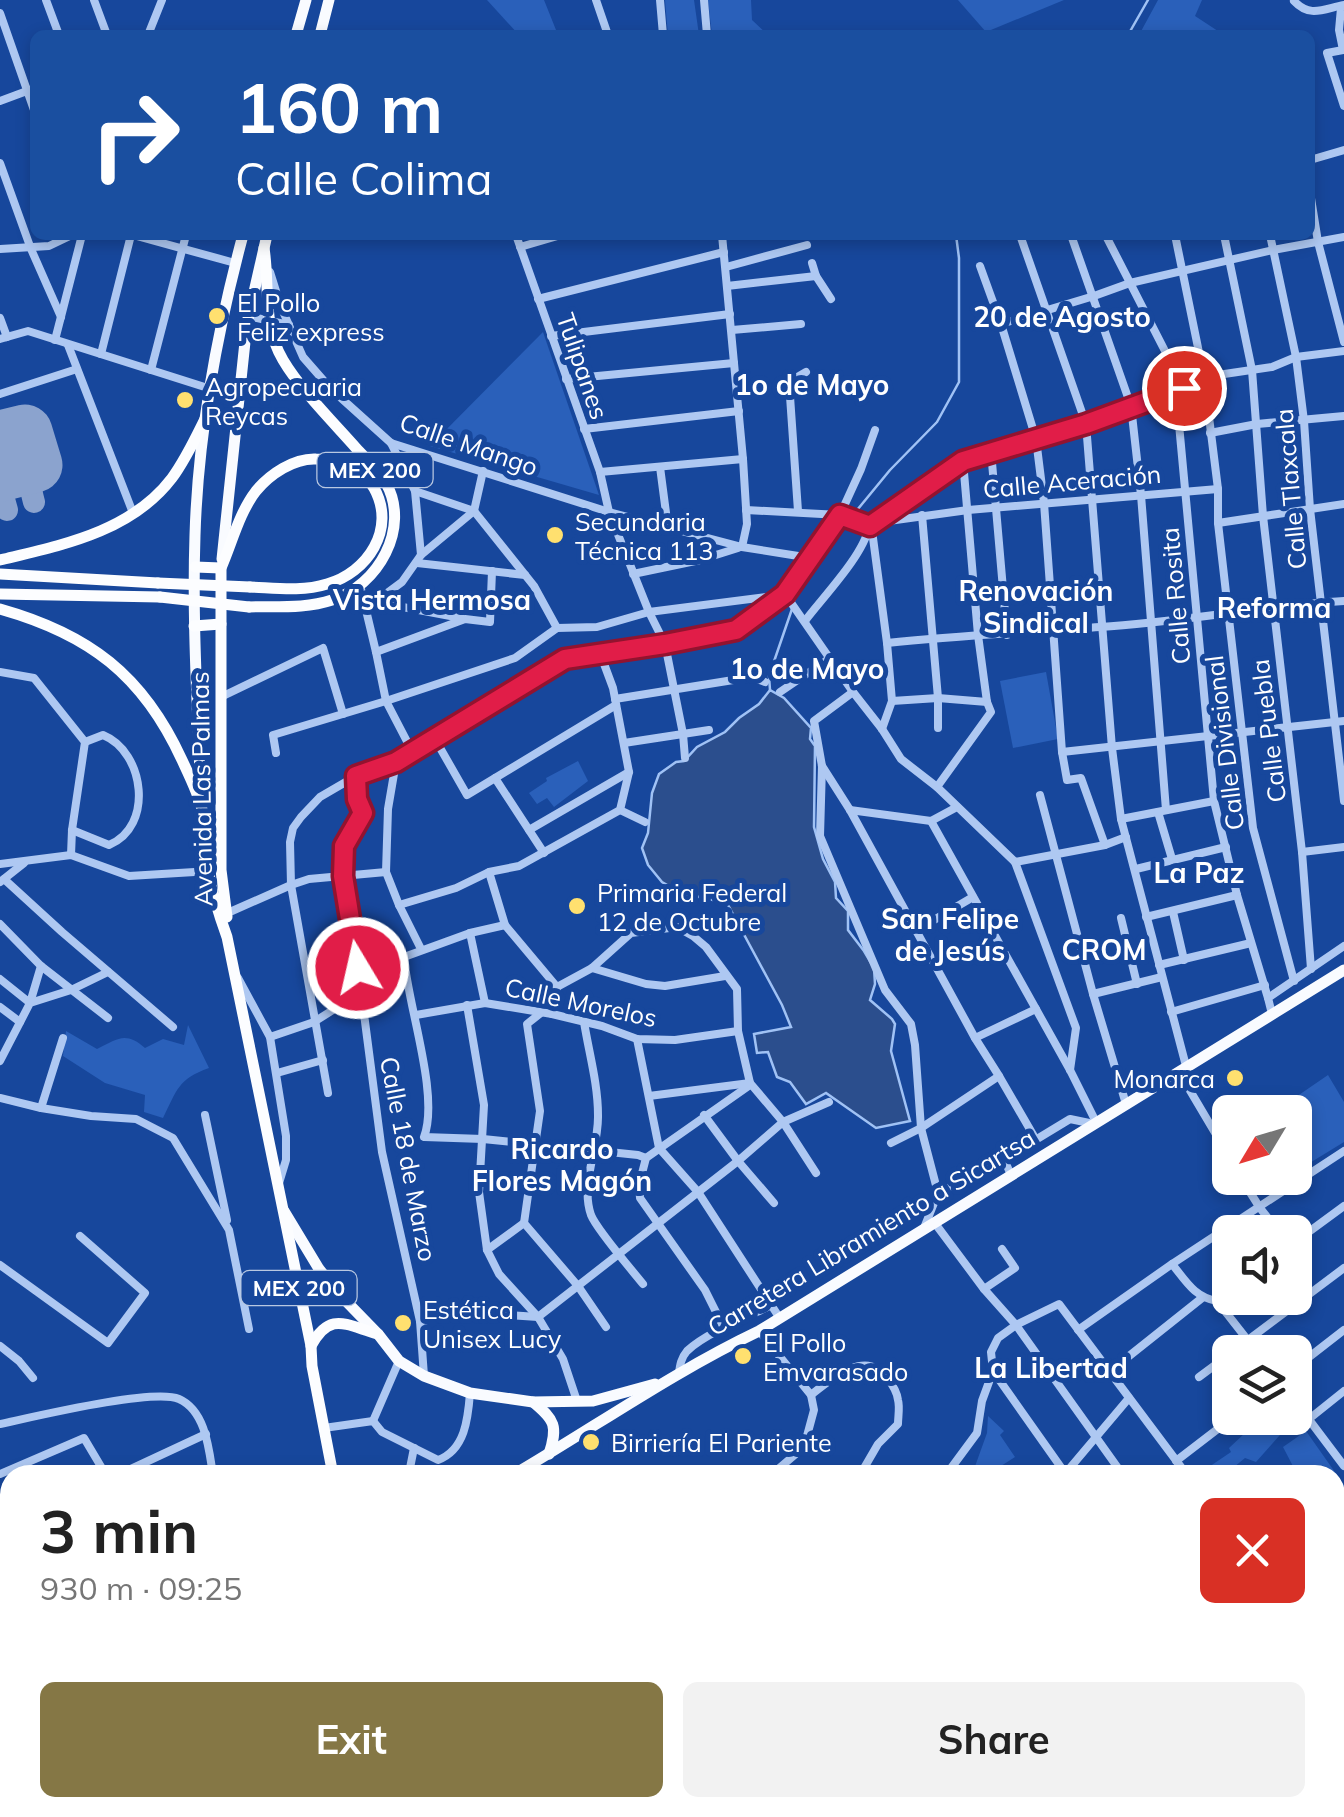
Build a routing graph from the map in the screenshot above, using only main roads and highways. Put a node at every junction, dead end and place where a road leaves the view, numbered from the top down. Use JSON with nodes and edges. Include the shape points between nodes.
{"nodes":[{"id":1,"x":306,"y":0,"type":"edge"},
{"id":2,"x":329,"y":0,"type":"edge"},
{"id":3,"x":297,"y":30,"type":"edge"},
{"id":4,"x":321,"y":30,"type":"edge"},
{"id":5,"x":242,"y":240,"type":"edge"},
{"id":6,"x":266,"y":247,"type":"edge"},
{"id":7,"x":225,"y":310,"type":"junction"},
{"id":8,"x":248,"y":316,"type":"junction"},
{"id":9,"x":206,"y":416,"type":"junction"},
{"id":10,"x":0,"y":560,"type":"edge"},
{"id":11,"x":194,"y":567,"type":"junction"},
{"id":12,"x":221,"y":568,"type":"junction"},
{"id":13,"x":0,"y":574,"type":"edge"},
{"id":14,"x":0,"y":594,"type":"edge"},
{"id":15,"x":0,"y":610,"type":"edge"},
{"id":16,"x":221,"y":624,"type":"junction"},
{"id":17,"x":194,"y":626,"type":"junction"},
{"id":18,"x":202,"y":808,"type":"junction"},
{"id":19,"x":215,"y":870,"type":"junction"},
{"id":20,"x":1344,"y":970,"type":"edge"},
{"id":21,"x":284,"y":1211,"type":"junction"},
{"id":22,"x":378,"y":1334,"type":"junction"},
{"id":23,"x":311,"y":1346,"type":"junction"},
{"id":24,"x":674,"y":1377,"type":"junction"},
{"id":25,"x":533,"y":1402,"type":"junction"},
{"id":26,"x":549,"y":1454,"type":"junction"},
{"id":27,"x":331,"y":1465,"type":"edge"},
{"id":28,"x":530,"y":1465,"type":"edge"}],
"edges":[{"from":1,"to":3,"type":"main road"},
{"from":2,"to":4,"type":"main road"},
{"from":5,"to":7,"type":"main road","name":"Avenida Las Palmas"},
{"from":6,"to":8,"type":"main road","name":"Avenida Las Palmas"},
{"from":6,"to":14,"type":"highway","number":"MEX 200","bridge":true,"via":[[269,322],[282,359],[388,486],[394,532],[362,590],[304,606]]},
{"from":7,"to":8,"type":"main road"},
{"from":7,"to":9,"type":"main road","name":"Avenida Las Palmas"},
{"from":8,"to":12,"type":"main road","name":"Avenida Las Palmas"},
{"from":9,"to":10,"type":"highway","via":[[170,482],[132,514],[84,538]]},
{"from":9,"to":11,"type":"main road","name":"Avenida Las Palmas"},
{"from":11,"to":12,"type":"highway"},
{"from":11,"to":17,"type":"main road","name":"Avenida Las Palmas"},
{"from":12,"to":13,"type":"highway","bridge":true,"via":[[243,511],[275,474],[307,459],[336,459],[354,465],[376,492],[382,516],[376,546],[357,570],[327,584],[304,589]]},
{"from":12,"to":16,"type":"highway","name":"Avenida Las Palmas","number":"MEX 200"},
{"from":15,"to":18,"type":"highway","number":"MEX 200","via":[[49,624],[120,671],[166,726]]},
{"from":16,"to":17,"type":"highway"},
{"from":16,"to":19,"type":"highway","name":"Avenida Las Palmas","number":"MEX 200"},
{"from":17,"to":18,"type":"main road","name":"Avenida Las Palmas"},
{"from":18,"to":19,"type":"highway","name":"Avenida Las Palmas","number":"MEX 200"},
{"from":19,"to":21,"type":"highway","name":"Avenida Las Palmas","number":"MEX 200"},
{"from":20,"to":24,"type":"main road","name":"Carretera Libramiento a Sicartsa"},
{"from":21,"to":22,"type":"main road","via":[[320,1269]]},
{"from":21,"to":23,"type":"highway","number":"MEX 200"},
{"from":22,"to":23,"type":"highway","via":[[331,1323]]},
{"from":22,"to":25,"type":"main road","via":[[399,1360],[424,1376],[470,1393]]},
{"from":23,"to":27,"type":"highway","number":"MEX 200"},
{"from":24,"to":25,"type":"main road","via":[[593,1400]]},
{"from":24,"to":26,"type":"main road"},
{"from":25,"to":26,"type":"main road","via":[[555,1428]]},
{"from":26,"to":28,"type":"main road"}]}
